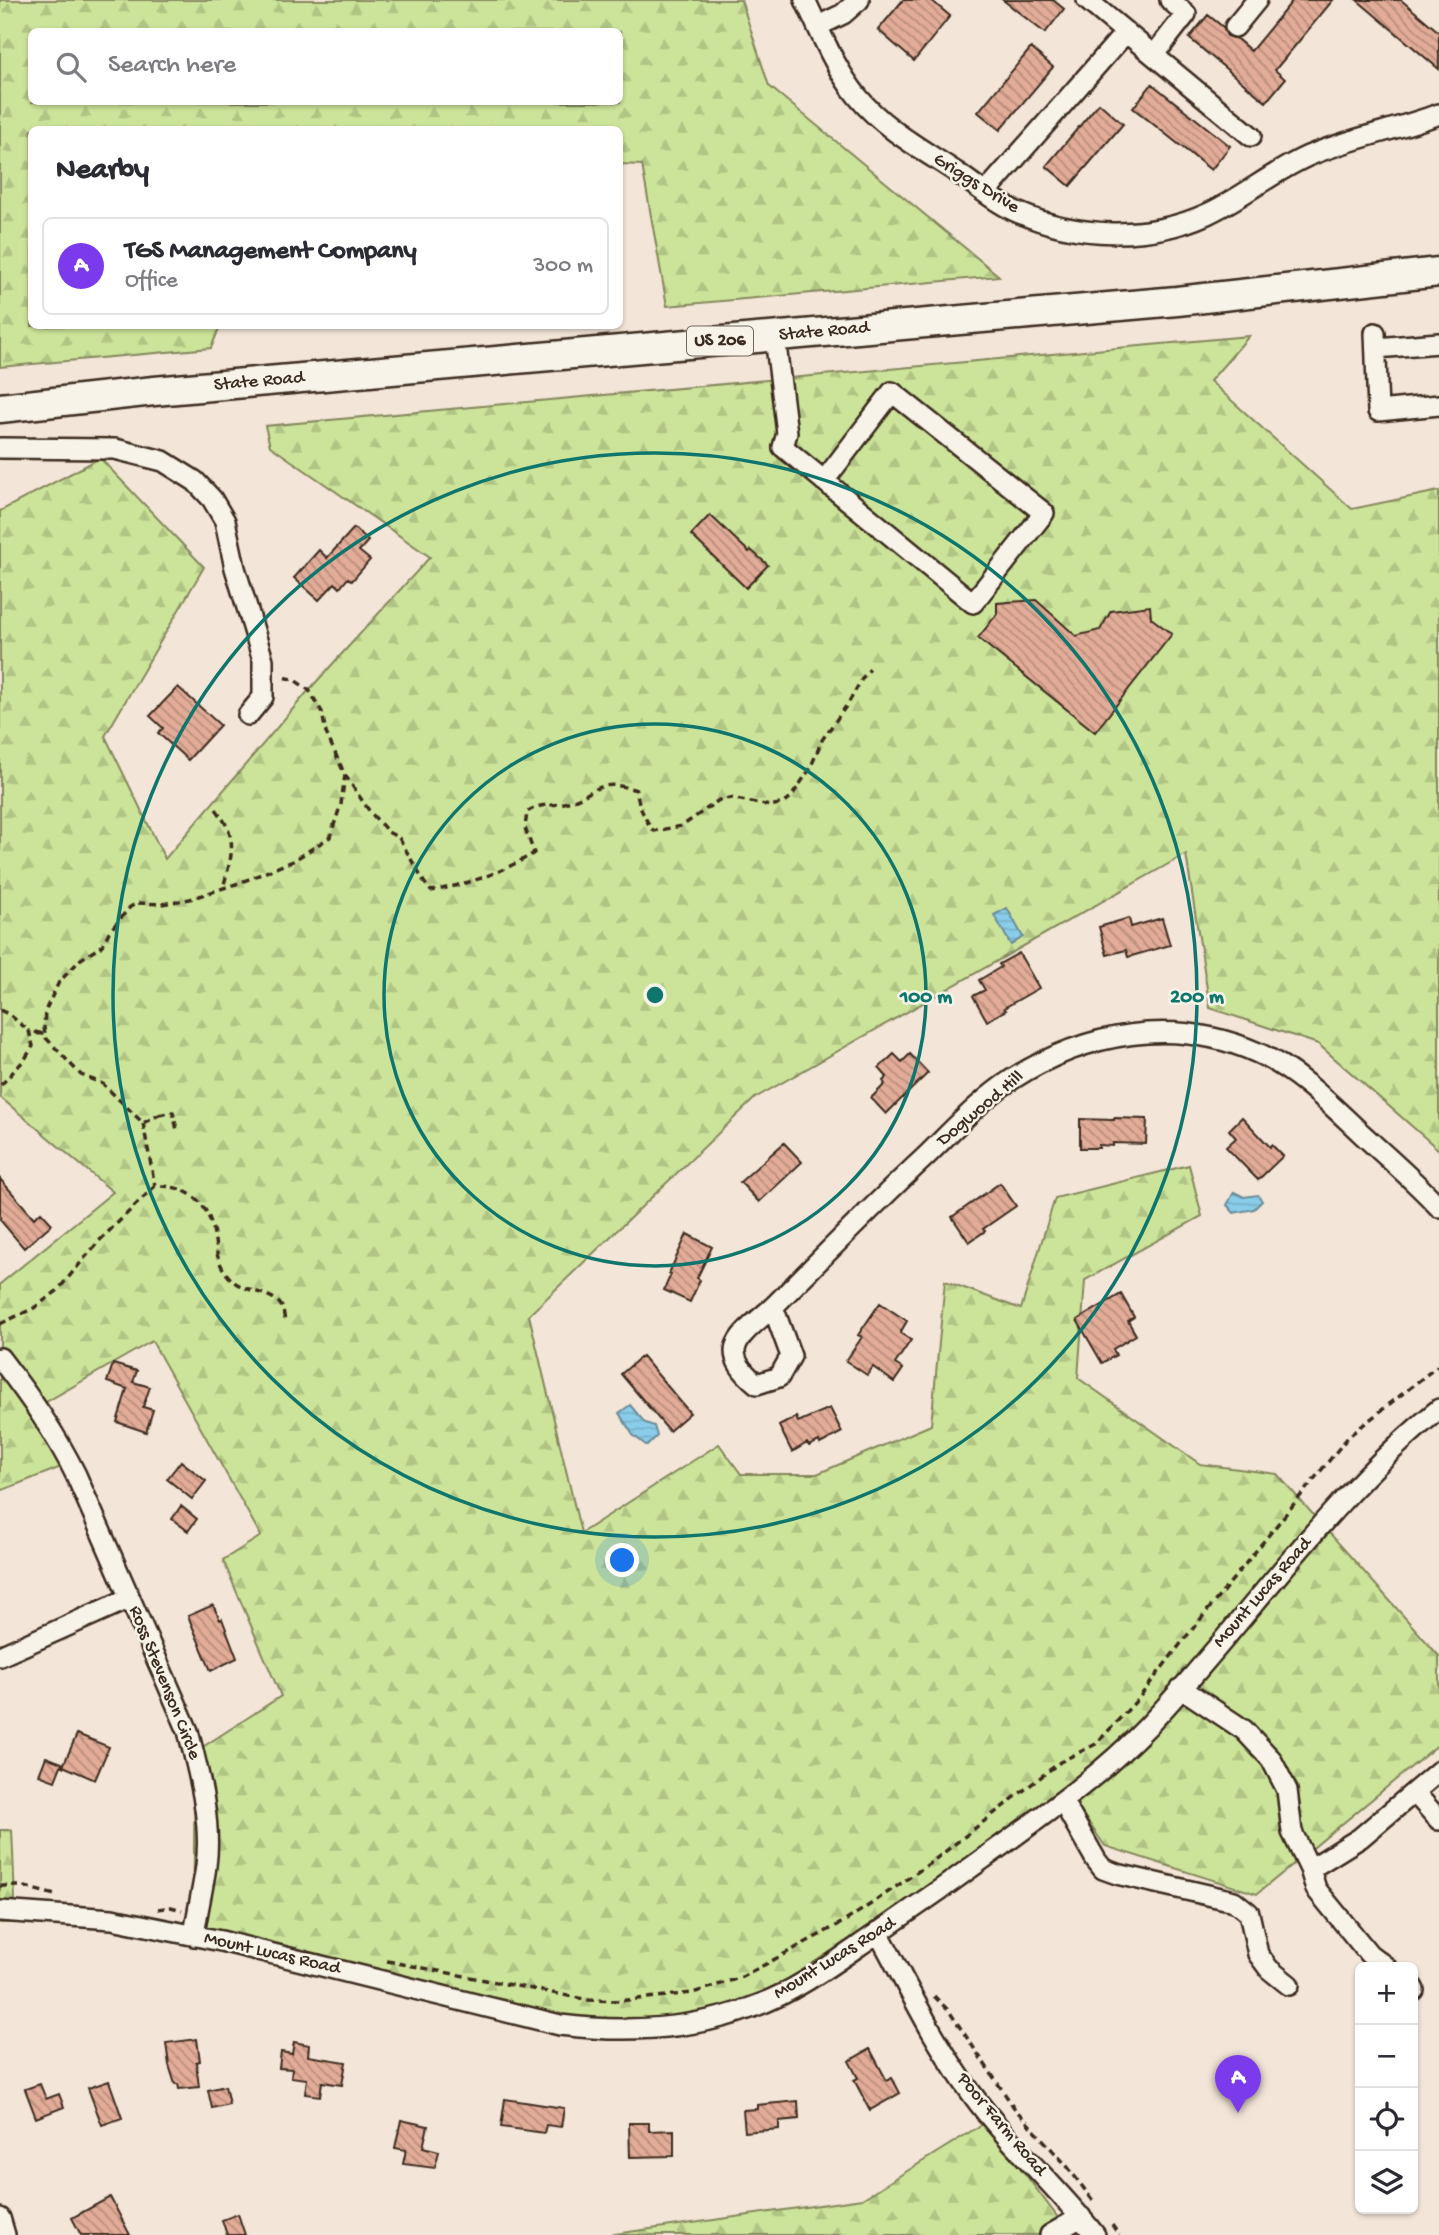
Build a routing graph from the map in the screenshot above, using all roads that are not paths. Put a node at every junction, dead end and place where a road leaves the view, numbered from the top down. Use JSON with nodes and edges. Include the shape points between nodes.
{"nodes":[{"id":1,"x":805,"y":0,"type":"edge"},
{"id":2,"x":859,"y":0,"type":"edge"},
{"id":3,"x":1170,"y":0,"type":"edge"},
{"id":4,"x":1257,"y":0,"type":"edge"},
{"id":5,"x":1093,"y":2,"type":"edge"},
{"id":6,"x":818,"y":26,"type":"junction"},
{"id":7,"x":1235,"y":27,"type":"dead end"},
{"id":8,"x":1126,"y":32,"type":"junction"},
{"id":9,"x":1154,"y":55,"type":"junction"},
{"id":10,"x":1439,"y":114,"type":"edge"},
{"id":11,"x":1251,"y":136,"type":"dead end"},
{"id":12,"x":986,"y":192,"type":"junction"},
{"id":13,"x":1439,"y":272,"type":"edge"},
{"id":14,"x":775,"y":337,"type":"junction"},
{"id":15,"x":1439,"y":343,"type":"edge"},
{"id":16,"x":1439,"y":405,"type":"edge"},
{"id":17,"x":0,"y":408,"type":"edge"},
{"id":18,"x":0,"y":448,"type":"edge"},
{"id":19,"x":824,"y":481,"type":"junction"},
{"id":20,"x":248,"y":715,"type":"dead end"},
{"id":21,"x":1439,"y":1207,"type":"edge"},
{"id":22,"x":773,"y":1307,"type":"dead end"},
{"id":23,"x":0,"y":1359,"type":"edge"},
{"id":24,"x":1439,"y":1409,"type":"edge"},
{"id":25,"x":130,"y":1598,"type":"junction"},
{"id":26,"x":0,"y":1656,"type":"edge"},
{"id":27,"x":1181,"y":1688,"type":"junction"},
{"id":28,"x":1439,"y":1771,"type":"edge"},
{"id":29,"x":1414,"y":1792,"type":"junction"},
{"id":30,"x":1062,"y":1802,"type":"junction"},
{"id":31,"x":1439,"y":1820,"type":"edge"},
{"id":32,"x":1310,"y":1869,"type":"junction"},
{"id":33,"x":0,"y":1911,"type":"edge"},
{"id":34,"x":877,"y":1933,"type":"junction"},
{"id":35,"x":194,"y":1936,"type":"junction"},
{"id":36,"x":1379,"y":1962,"type":"edge"},
{"id":37,"x":1289,"y":1985,"type":"dead end"},
{"id":38,"x":1089,"y":2211,"type":"junction"},
{"id":39,"x":0,"y":2218,"type":"edge"},
{"id":40,"x":5,"y":2235,"type":"edge"},
{"id":41,"x":1050,"y":2235,"type":"edge"},
{"id":42,"x":1096,"y":2235,"type":"edge"}],
"edges":[{"from":1,"to":6,"type":"street","name":"Griggs Drive"},
{"from":2,"to":6,"type":"street","via":[[843,15]]},
{"from":3,"to":9,"type":"street","via":[[1186,13]]},
{"from":4,"to":7,"type":"street"},
{"from":5,"to":8,"type":"street"},
{"from":6,"to":12,"type":"street","name":"Griggs Drive","via":[[842,73],[879,119]]},
{"from":8,"to":9,"type":"street"},
{"from":8,"to":12,"type":"street"},
{"from":9,"to":11,"type":"street"},
{"from":10,"to":12,"type":"street","name":"Griggs Drive","via":[[1346,141],[1291,165],[1204,215],[1141,232],[1087,231],[1044,222],[1014,211]]},
{"from":13,"to":14,"type":"highway","name":"State Road","number":"US 206"},
{"from":14,"to":17,"type":"highway","name":"State Road","number":"US 206"},
{"from":14,"to":19,"type":"street","via":[[787,433],[783,447]]},
{"from":15,"to":16,"type":"street","via":[[1375,340],[1378,411]]},
{"from":18,"to":20,"type":"street","via":[[115,449],[163,461],[195,481],[212,499],[225,521],[263,660],[263,697]]},
{"from":19,"to":19,"type":"street","via":[[973,603],[1044,513],[892,392]]},
{"from":21,"to":22,"type":"street","name":"Dogwood Hill","via":[[1287,1070],[1228,1042],[1196,1034],[1139,1032],[1071,1049],[1009,1082],[861,1217]]},
{"from":23,"to":25,"type":"street","name":"Ross Stevenson Circle","via":[[58,1439]]},
{"from":24,"to":27,"type":"street","name":"Mount Lucas Road","via":[[1366,1475]]},
{"from":25,"to":26,"type":"street","name":"Ross Stevenson Circle"},
{"from":25,"to":35,"type":"street","name":"Ross Stevenson Circle","via":[[188,1731],[198,1771],[206,1864]]},
{"from":27,"to":30,"type":"street","name":"Mount Lucas Road","via":[[1105,1768]]},
{"from":27,"to":32,"type":"street","via":[[1244,1730],[1271,1759],[1287,1790],[1292,1832]]},
{"from":28,"to":29,"type":"street"},
{"from":29,"to":31,"type":"street"},
{"from":29,"to":32,"type":"street","via":[[1360,1838]]},
{"from":30,"to":34,"type":"street","name":"Mount Lucas Road"},
{"from":30,"to":37,"type":"street","via":[[1103,1869],[1234,1901],[1249,1913],[1258,1954]]},
{"from":32,"to":36,"type":"street","via":[[1316,1889]]},
{"from":33,"to":35,"type":"street","name":"Mount Lucas Road","via":[[112,1919]]},
{"from":34,"to":35,"type":"street","name":"Mount Lucas Road","via":[[793,1989],[753,2007],[680,2026],[635,2031],[560,2025]]},
{"from":34,"to":38,"type":"street","name":"Poor Farm Road","via":[[971,2093],[1000,2129]]},
{"from":38,"to":41,"type":"street"},
{"from":38,"to":42,"type":"street","name":"Poor Farm Road"},
{"from":39,"to":40,"type":"street"}]}
